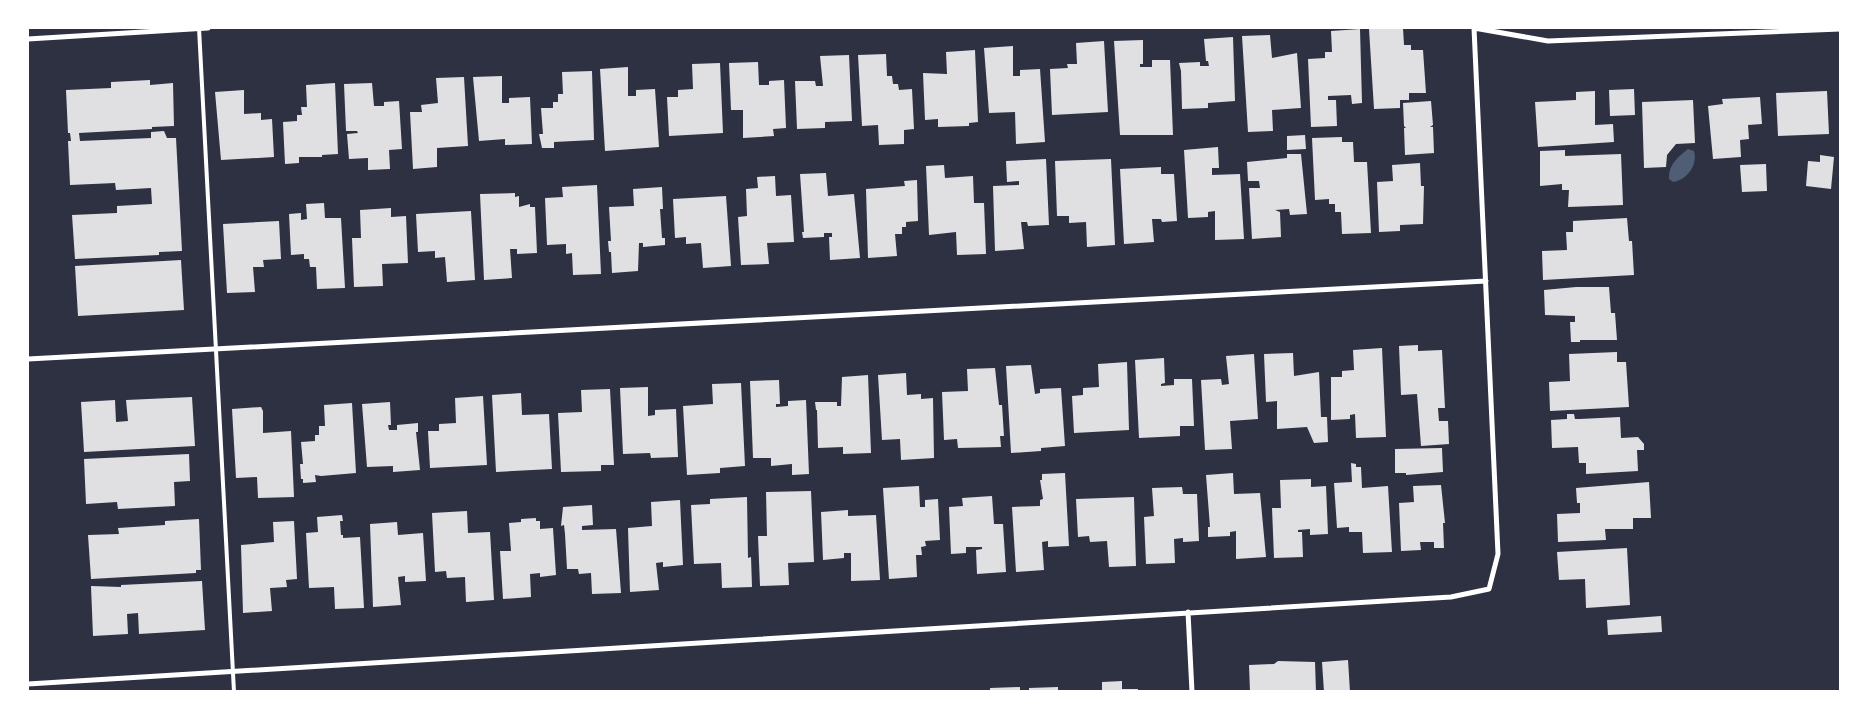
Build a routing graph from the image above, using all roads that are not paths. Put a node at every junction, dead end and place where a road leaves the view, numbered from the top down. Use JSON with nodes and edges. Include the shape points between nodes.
{"nodes":[{"id":1,"x":199,"y":28,"type":"edge"},
{"id":2,"x":208,"y":28,"type":"edge"},
{"id":3,"x":1474,"y":28,"type":"edge"},
{"id":4,"x":1797,"y":29,"type":"edge"},
{"id":5,"x":1840,"y":29,"type":"edge"},
{"id":6,"x":28,"y":39,"type":"edge"},
{"id":7,"x":1486,"y":281,"type":"junction"},
{"id":8,"x":216,"y":347,"type":"junction"},
{"id":9,"x":28,"y":359,"type":"edge"},
{"id":10,"x":1188,"y":612,"type":"junction"},
{"id":11,"x":233,"y":672,"type":"junction"},
{"id":12,"x":28,"y":684,"type":"edge"},
{"id":13,"x":234,"y":692,"type":"edge"},
{"id":14,"x":1192,"y":692,"type":"edge"}],
"edges":[{"from":1,"to":2,"type":"street"},
{"from":1,"to":6,"type":"street"},
{"from":1,"to":8,"type":"lane"},
{"from":3,"to":4,"type":"street","via":[[1548,41]]},
{"from":3,"to":7,"type":"street"},
{"from":4,"to":5,"type":"street"},
{"from":7,"to":8,"type":"street"},
{"from":7,"to":10,"type":"street","via":[[1498,554],[1489,589],[1451,597]]},
{"from":8,"to":9,"type":"street"},
{"from":8,"to":11,"type":"lane"},
{"from":10,"to":11,"type":"street"},
{"from":10,"to":14,"type":"street"},
{"from":11,"to":12,"type":"street"},
{"from":11,"to":13,"type":"lane"}]}
